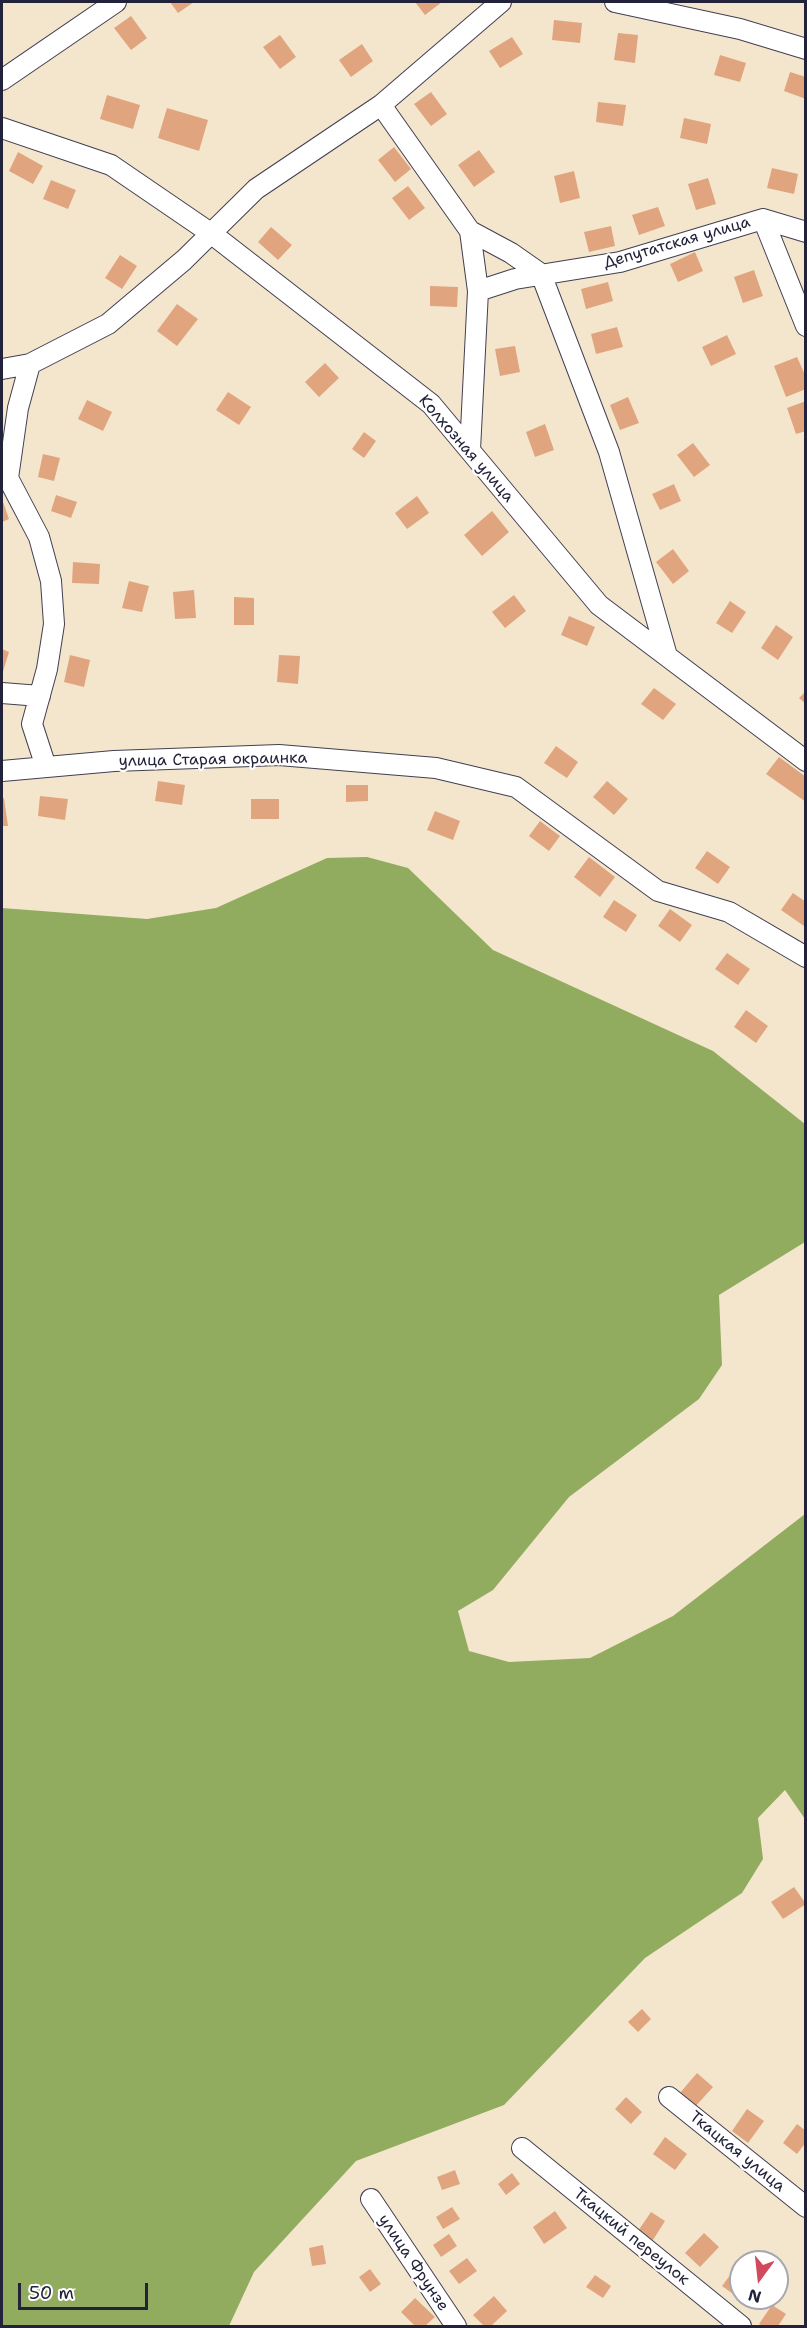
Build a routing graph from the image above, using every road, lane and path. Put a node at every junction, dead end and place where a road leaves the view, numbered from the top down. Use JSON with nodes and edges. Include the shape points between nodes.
{"nodes":[{"id":1,"x":116,"y":2,"type":"edge"},
{"id":2,"x":501,"y":2,"type":"edge"},
{"id":3,"x":615,"y":2,"type":"edge"},
{"id":4,"x":806,"y":49,"type":"edge"},
{"id":5,"x":2,"y":80,"type":"edge"},
{"id":6,"x":381,"y":105,"type":"junction"},
{"id":7,"x":2,"y":128,"type":"edge"},
{"id":8,"x":763,"y":219,"type":"junction"},
{"id":9,"x":470,"y":231,"type":"junction"},
{"id":10,"x":806,"y":232,"type":"edge"},
{"id":11,"x":212,"y":234,"type":"junction"},
{"id":12,"x":541,"y":274,"type":"junction"},
{"id":13,"x":478,"y":291,"type":"junction"},
{"id":14,"x":806,"y":326,"type":"edge"},
{"id":15,"x":30,"y":364,"type":"junction"},
{"id":16,"x":2,"y":369,"type":"edge"},
{"id":17,"x":470,"y":450,"type":"junction"},
{"id":18,"x":668,"y":656,"type":"junction"},
{"id":19,"x":2,"y":693,"type":"edge"},
{"id":20,"x":40,"y":696,"type":"junction"},
{"id":21,"x":806,"y":761,"type":"edge"},
{"id":22,"x":46,"y":767,"type":"junction"},
{"id":23,"x":2,"y":771,"type":"edge"},
{"id":24,"x":806,"y":957,"type":"edge"},
{"id":25,"x":669,"y":2097,"type":"dead end"},
{"id":26,"x":522,"y":2148,"type":"dead end"},
{"id":27,"x":371,"y":2199,"type":"dead end"},
{"id":28,"x":806,"y":2207,"type":"edge"},
{"id":29,"x":456,"y":2326,"type":"edge"},
{"id":30,"x":741,"y":2326,"type":"edge"}],
"edges":[{"from":1,"to":5,"type":"street"},
{"from":2,"to":6,"type":"street"},
{"from":3,"to":4,"type":"street","via":[[740,29]]},
{"from":6,"to":9,"type":"street"},
{"from":6,"to":11,"type":"street","via":[[256,189]]},
{"from":7,"to":11,"type":"street","name":"Колхозная улица","via":[[111,165]]},
{"from":8,"to":10,"type":"street","name":"Депутатская улица"},
{"from":8,"to":12,"type":"street","name":"Депутатская улица","via":[[620,262]]},
{"from":8,"to":14,"type":"street"},
{"from":9,"to":12,"type":"street"},
{"from":9,"to":13,"type":"street"},
{"from":11,"to":15,"type":"street","via":[[108,324]]},
{"from":11,"to":17,"type":"street","name":"Колхозная улица","via":[[430,404]]},
{"from":12,"to":13,"type":"street","name":"Депутатская улица"},
{"from":12,"to":18,"type":"street","via":[[609,452]]},
{"from":13,"to":17,"type":"street"},
{"from":15,"to":16,"type":"street"},
{"from":15,"to":20,"type":"street","via":[[18,408],[8,478],[39,537],[51,581],[54,624]]},
{"from":17,"to":18,"type":"street","name":"Колхозная улица","via":[[599,605]]},
{"from":18,"to":21,"type":"street","name":"Колхозная улица"},
{"from":19,"to":20,"type":"street"},
{"from":20,"to":22,"type":"street","via":[[32,724]]},
{"from":22,"to":23,"type":"street","name":"улица Старая окраинка"},
{"from":22,"to":24,"type":"street","name":"улица Старая окраинка","via":[[279,755],[436,768],[516,787],[658,891],[729,912]]},
{"from":25,"to":28,"type":"street","name":"Ткацкая улица"},
{"from":26,"to":30,"type":"street","name":"Ткацкий переулок"},
{"from":27,"to":29,"type":"street","name":"улица Фрунзе"}]}
